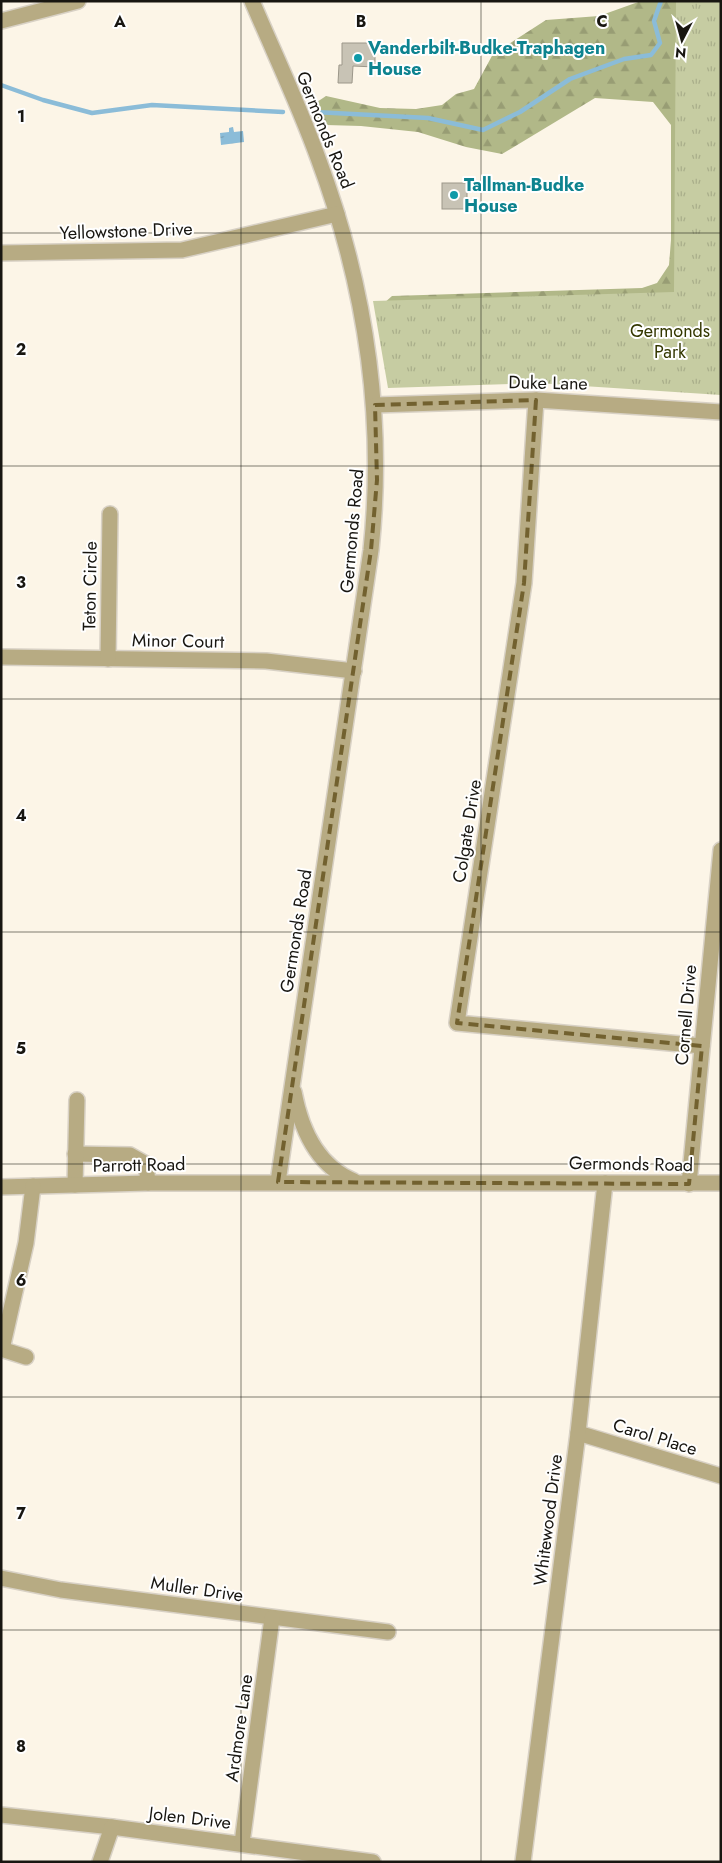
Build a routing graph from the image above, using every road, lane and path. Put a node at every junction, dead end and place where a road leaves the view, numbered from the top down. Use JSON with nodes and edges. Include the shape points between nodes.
{"nodes":[{"id":1,"x":78,"y":1,"type":"edge"},
{"id":2,"x":252,"y":1,"type":"edge"},
{"id":3,"x":1,"y":21,"type":"edge"},
{"id":4,"x":337,"y":214,"type":"junction"},
{"id":5,"x":1,"y":253,"type":"edge"},
{"id":6,"x":536,"y":400,"type":"junction"},
{"id":7,"x":375,"y":406,"type":"junction"},
{"id":8,"x":721,"y":412,"type":"edge"},
{"id":9,"x":110,"y":514,"type":"dead end"},
{"id":10,"x":1,"y":657,"type":"edge"},
{"id":11,"x":108,"y":659,"type":"junction"},
{"id":12,"x":354,"y":671,"type":"junction"},
{"id":13,"x":721,"y":850,"type":"edge"},
{"id":14,"x":702,"y":1046,"type":"junction"},
{"id":15,"x":292,"y":1079,"type":"junction"},
{"id":16,"x":77,"y":1100,"type":"dead end"},
{"id":17,"x":75,"y":1154,"type":"junction"},
{"id":18,"x":278,"y":1182,"type":"junction"},
{"id":19,"x":148,"y":1183,"type":"junction"},
{"id":20,"x":360,"y":1183,"type":"junction"},
{"id":21,"x":605,"y":1183,"type":"junction"},
{"id":22,"x":721,"y":1183,"type":"edge"},
{"id":23,"x":690,"y":1184,"type":"junction"},
{"id":24,"x":75,"y":1185,"type":"junction"},
{"id":25,"x":33,"y":1186,"type":"junction"},
{"id":26,"x":1,"y":1187,"type":"edge"},
{"id":27,"x":2,"y":1349,"type":"edge"},
{"id":28,"x":26,"y":1357,"type":"dead end"},
{"id":29,"x":578,"y":1433,"type":"junction"},
{"id":30,"x":721,"y":1476,"type":"edge"},
{"id":31,"x":1,"y":1578,"type":"edge"},
{"id":32,"x":272,"y":1618,"type":"junction"},
{"id":33,"x":388,"y":1632,"type":"dead end"},
{"id":34,"x":1,"y":1815,"type":"edge"},
{"id":35,"x":112,"y":1827,"type":"junction"},
{"id":36,"x":242,"y":1843,"type":"junction"},
{"id":37,"x":342,"y":1859,"type":"edge"},
{"id":38,"x":100,"y":1862,"type":"edge"},
{"id":39,"x":373,"y":1862,"type":"edge"},
{"id":40,"x":523,"y":1862,"type":"edge"}],
"edges":[{"from":1,"to":3,"type":"street"},
{"from":2,"to":4,"type":"street","name":"Germonds Road","via":[[311,140]]},
{"from":4,"to":5,"type":"street","name":"Yellowstone Drive","via":[[182,250]]},
{"from":4,"to":7,"type":"street","name":"Germonds Road","via":[[358,294]]},
{"from":6,"to":7,"type":"street","name":"Duke Lane"},
{"from":6,"to":8,"type":"street","name":"Duke Lane"},
{"from":6,"to":14,"type":"street","name":"Colgate Drive","via":[[524,583],[457,1023]]},
{"from":7,"to":12,"type":"street","name":"Germonds Road","via":[[374,523]]},
{"from":9,"to":11,"type":"street","name":"Teton Circle"},
{"from":10,"to":11,"type":"street","name":"Minor Court"},
{"from":11,"to":12,"type":"street","name":"Minor Court","via":[[266,660]]},
{"from":12,"to":15,"type":"street","name":"Germonds Road"},
{"from":13,"to":14,"type":"street","name":"Cornell Drive"},
{"from":14,"to":23,"type":"street","name":"Cornell Drive"},
{"from":15,"to":18,"type":"street","name":"Germonds Road"},
{"from":15,"to":20,"type":"street","name":"Germonds Road","via":[[300,1118],[312,1145],[336,1172]]},
{"from":16,"to":17,"type":"street"},
{"from":17,"to":19,"type":"street","via":[[130,1155],[146,1164]]},
{"from":17,"to":24,"type":"street"},
{"from":18,"to":19,"type":"street","name":"Parrott Road"},
{"from":18,"to":20,"type":"street","name":"Germonds Road"},
{"from":19,"to":24,"type":"street","name":"Parrott Road"},
{"from":20,"to":21,"type":"street","name":"Germonds Road"},
{"from":21,"to":23,"type":"street","name":"Germonds Road"},
{"from":21,"to":29,"type":"street","name":"Whitewood Drive"},
{"from":22,"to":23,"type":"street","name":"Germonds Road"},
{"from":24,"to":25,"type":"street","name":"Parrott Road"},
{"from":25,"to":26,"type":"street","name":"Parrott Road"},
{"from":25,"to":27,"type":"street","via":[[26,1243]]},
{"from":27,"to":28,"type":"street"},
{"from":29,"to":30,"type":"street","name":"Carol Place"},
{"from":29,"to":40,"type":"street","name":"Whitewood Drive"},
{"from":31,"to":32,"type":"street","name":"Muller Drive","via":[[61,1590]]},
{"from":32,"to":33,"type":"street","name":"Muller Drive"},
{"from":32,"to":36,"type":"street","name":"Ardmore Lane"},
{"from":34,"to":35,"type":"street","name":"Jolen Drive"},
{"from":35,"to":36,"type":"street","name":"Jolen Drive"},
{"from":35,"to":38,"type":"street"},
{"from":36,"to":37,"type":"street","name":"Jolen Drive"},
{"from":37,"to":39,"type":"street","name":"Jolen Drive"}]}
